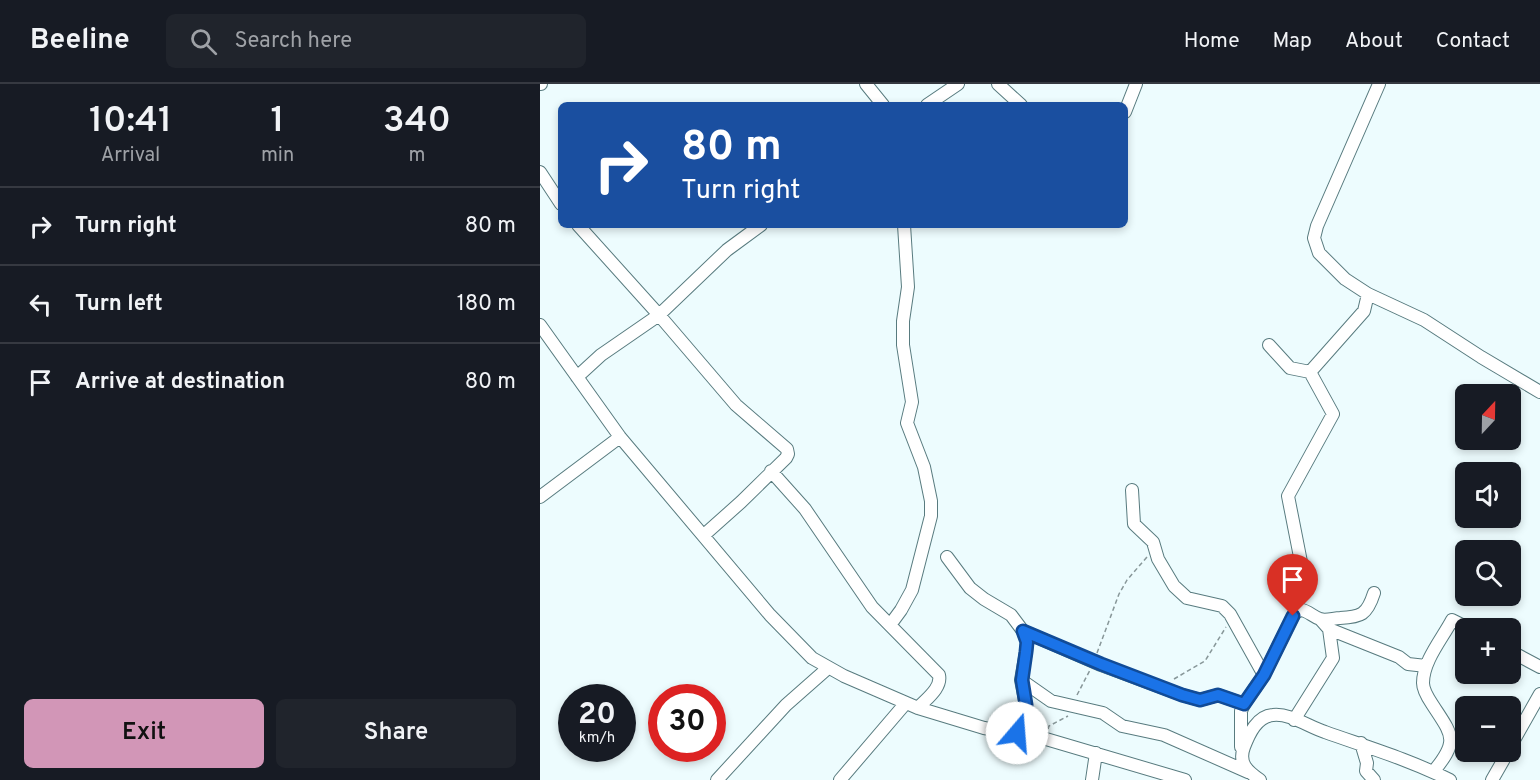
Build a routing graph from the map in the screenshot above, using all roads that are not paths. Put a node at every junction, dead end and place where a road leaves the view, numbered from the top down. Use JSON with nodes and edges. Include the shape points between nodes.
{"nodes":[{"id":1,"x":866,"y":84,"type":"edge"},
{"id":2,"x":958,"y":84,"type":"edge"},
{"id":3,"x":998,"y":84,"type":"edge"},
{"id":4,"x":1136,"y":84,"type":"edge"},
{"id":5,"x":1379,"y":84,"type":"edge"},
{"id":6,"x":881,"y":102,"type":"edge"},
{"id":7,"x":931,"y":102,"type":"edge"},
{"id":8,"x":1018,"y":102,"type":"edge"},
{"id":9,"x":1128,"y":104,"type":"edge"},
{"id":10,"x":540,"y":172,"type":"edge"},
{"id":11,"x":558,"y":199,"type":"edge"},
{"id":12,"x":581,"y":228,"type":"edge"},
{"id":13,"x":757,"y":228,"type":"edge"},
{"id":14,"x":904,"y":228,"type":"edge"},
{"id":15,"x":1368,"y":294,"type":"junction"},
{"id":16,"x":1387,"y":303,"type":"junction"},
{"id":17,"x":1364,"y":311,"type":"junction"},
{"id":18,"x":659,"y":315,"type":"junction"},
{"id":19,"x":540,"y":325,"type":"edge"},
{"id":20,"x":1269,"y":345,"type":"dead end"},
{"id":21,"x":1310,"y":372,"type":"junction"},
{"id":22,"x":577,"y":377,"type":"junction"},
{"id":23,"x":1540,"y":392,"type":"edge"},
{"id":24,"x":620,"y":437,"type":"junction"},
{"id":25,"x":771,"y":471,"type":"junction"},
{"id":26,"x":1132,"y":490,"type":"dead end"},
{"id":27,"x":540,"y":497,"type":"edge"},
{"id":28,"x":704,"y":535,"type":"junction"},
{"id":29,"x":947,"y":557,"type":"dead end"},
{"id":30,"x":1302,"y":567,"type":"dead end"},
{"id":31,"x":1374,"y":593,"type":"dead end"},
{"id":32,"x":1455,"y":622,"type":"edge"},
{"id":33,"x":1325,"y":624,"type":"junction"},
{"id":34,"x":890,"y":625,"type":"junction"},
{"id":35,"x":1023,"y":631,"type":"junction"},
{"id":36,"x":1521,"y":657,"type":"edge"},
{"id":37,"x":1426,"y":666,"type":"junction"},
{"id":38,"x":1540,"y":667,"type":"edge"},
{"id":39,"x":828,"y":669,"type":"junction"},
{"id":40,"x":1264,"y":675,"type":"junction"},
{"id":41,"x":1022,"y":680,"type":"junction"},
{"id":42,"x":1540,"y":694,"type":"edge"},
{"id":43,"x":905,"y":704,"type":"junction"},
{"id":44,"x":1244,"y":704,"type":"junction"},
{"id":45,"x":918,"y":708,"type":"junction"},
{"id":46,"x":1294,"y":720,"type":"junction"},
{"id":47,"x":1521,"y":728,"type":"edge"},
{"id":48,"x":1017,"y":733,"type":"junction"},
{"id":49,"x":1361,"y":743,"type":"junction"},
{"id":50,"x":1096,"y":753,"type":"junction"},
{"id":51,"x":1241,"y":754,"type":"junction"},
{"id":52,"x":1502,"y":762,"type":"edge"},
{"id":53,"x":1434,"y":772,"type":"junction"},
{"id":54,"x":1249,"y":773,"type":"junction"},
{"id":55,"x":717,"y":780,"type":"edge"},
{"id":56,"x":840,"y":780,"type":"edge"},
{"id":57,"x":1092,"y":780,"type":"edge"},
{"id":58,"x":1185,"y":780,"type":"edge"},
{"id":59,"x":1260,"y":780,"type":"edge"},
{"id":60,"x":1374,"y":780,"type":"edge"},
{"id":61,"x":1450,"y":780,"type":"edge"},
{"id":62,"x":1492,"y":780,"type":"edge"}],
"edges":[{"from":1,"to":6,"type":"street"},
{"from":2,"to":7,"type":"street"},
{"from":3,"to":8,"type":"street"},
{"from":4,"to":9,"type":"street"},
{"from":5,"to":15,"type":"street","via":[[1314,238],[1324,260]]},
{"from":10,"to":11,"type":"street"},
{"from":12,"to":18,"type":"street"},
{"from":13,"to":18,"type":"street","via":[[727,250]]},
{"from":14,"to":34,"type":"street","via":[[908,287],[903,345],[912,402],[907,423],[924,467],[931,516],[912,590]]},
{"from":15,"to":16,"type":"street"},
{"from":15,"to":17,"type":"street"},
{"from":16,"to":17,"type":"street"},
{"from":16,"to":23,"type":"street","via":[[1424,320]]},
{"from":17,"to":21,"type":"street"},
{"from":18,"to":22,"type":"street","via":[[601,355]]},
{"from":18,"to":25,"type":"street","via":[[736,405],[787,449],[788,454]]},
{"from":19,"to":22,"type":"street"},
{"from":20,"to":21,"type":"street","via":[[1290,368]]},
{"from":21,"to":30,"type":"street","via":[[1333,414],[1288,496]]},
{"from":22,"to":24,"type":"street"},
{"from":24,"to":27,"type":"street"},
{"from":24,"to":28,"type":"street"},
{"from":25,"to":28,"type":"street"},
{"from":25,"to":34,"type":"street","via":[[805,509],[872,607]]},
{"from":26,"to":40,"type":"street","via":[[1134,524],[1151,539],[1174,586],[1187,598],[1222,606]]},
{"from":28,"to":39,"type":"street","via":[[780,627]]},
{"from":29,"to":35,"type":"street","via":[[970,588],[1011,615]]},
{"from":31,"to":33,"type":"street","via":[[1362,615]]},
{"from":32,"to":37,"type":"street","via":[[1452,620]]},
{"from":33,"to":37,"type":"street","via":[[1408,664]]},
{"from":33,"to":40,"type":"street","via":[[1309,611],[1299,609]]},
{"from":33,"to":46,"type":"street","via":[[1333,658]]},
{"from":34,"to":45,"type":"street","via":[[939,675],[937,687]]},
{"from":35,"to":41,"type":"street","via":[[1027,642]]},
{"from":35,"to":44,"type":"street","via":[[1200,700],[1218,695]]},
{"from":36,"to":38,"type":"street"},
{"from":37,"to":53,"type":"street","via":[[1423,684],[1452,741]]},
{"from":39,"to":43,"type":"street"},
{"from":39,"to":55,"type":"street","via":[[786,705]]},
{"from":40,"to":44,"type":"street"},
{"from":41,"to":48,"type":"street","via":[[1026,705]]},
{"from":41,"to":54,"type":"street","via":[[1051,701],[1103,713],[1122,726],[1164,735]]},
{"from":42,"to":47,"type":"street"},
{"from":43,"to":45,"type":"street"},
{"from":43,"to":56,"type":"street"},
{"from":44,"to":51,"type":"street"},
{"from":45,"to":48,"type":"street","via":[[984,728]]},
{"from":46,"to":49,"type":"street"},
{"from":46,"to":51,"type":"street","via":[[1273,714],[1261,718]]},
{"from":48,"to":50,"type":"street"},
{"from":49,"to":53,"type":"street"},
{"from":49,"to":60,"type":"street","via":[[1366,771]]},
{"from":50,"to":57,"type":"street"},
{"from":50,"to":58,"type":"street"},
{"from":51,"to":54,"type":"street"},
{"from":52,"to":62,"type":"street"},
{"from":53,"to":61,"type":"street"},
{"from":54,"to":59,"type":"street"}]}
